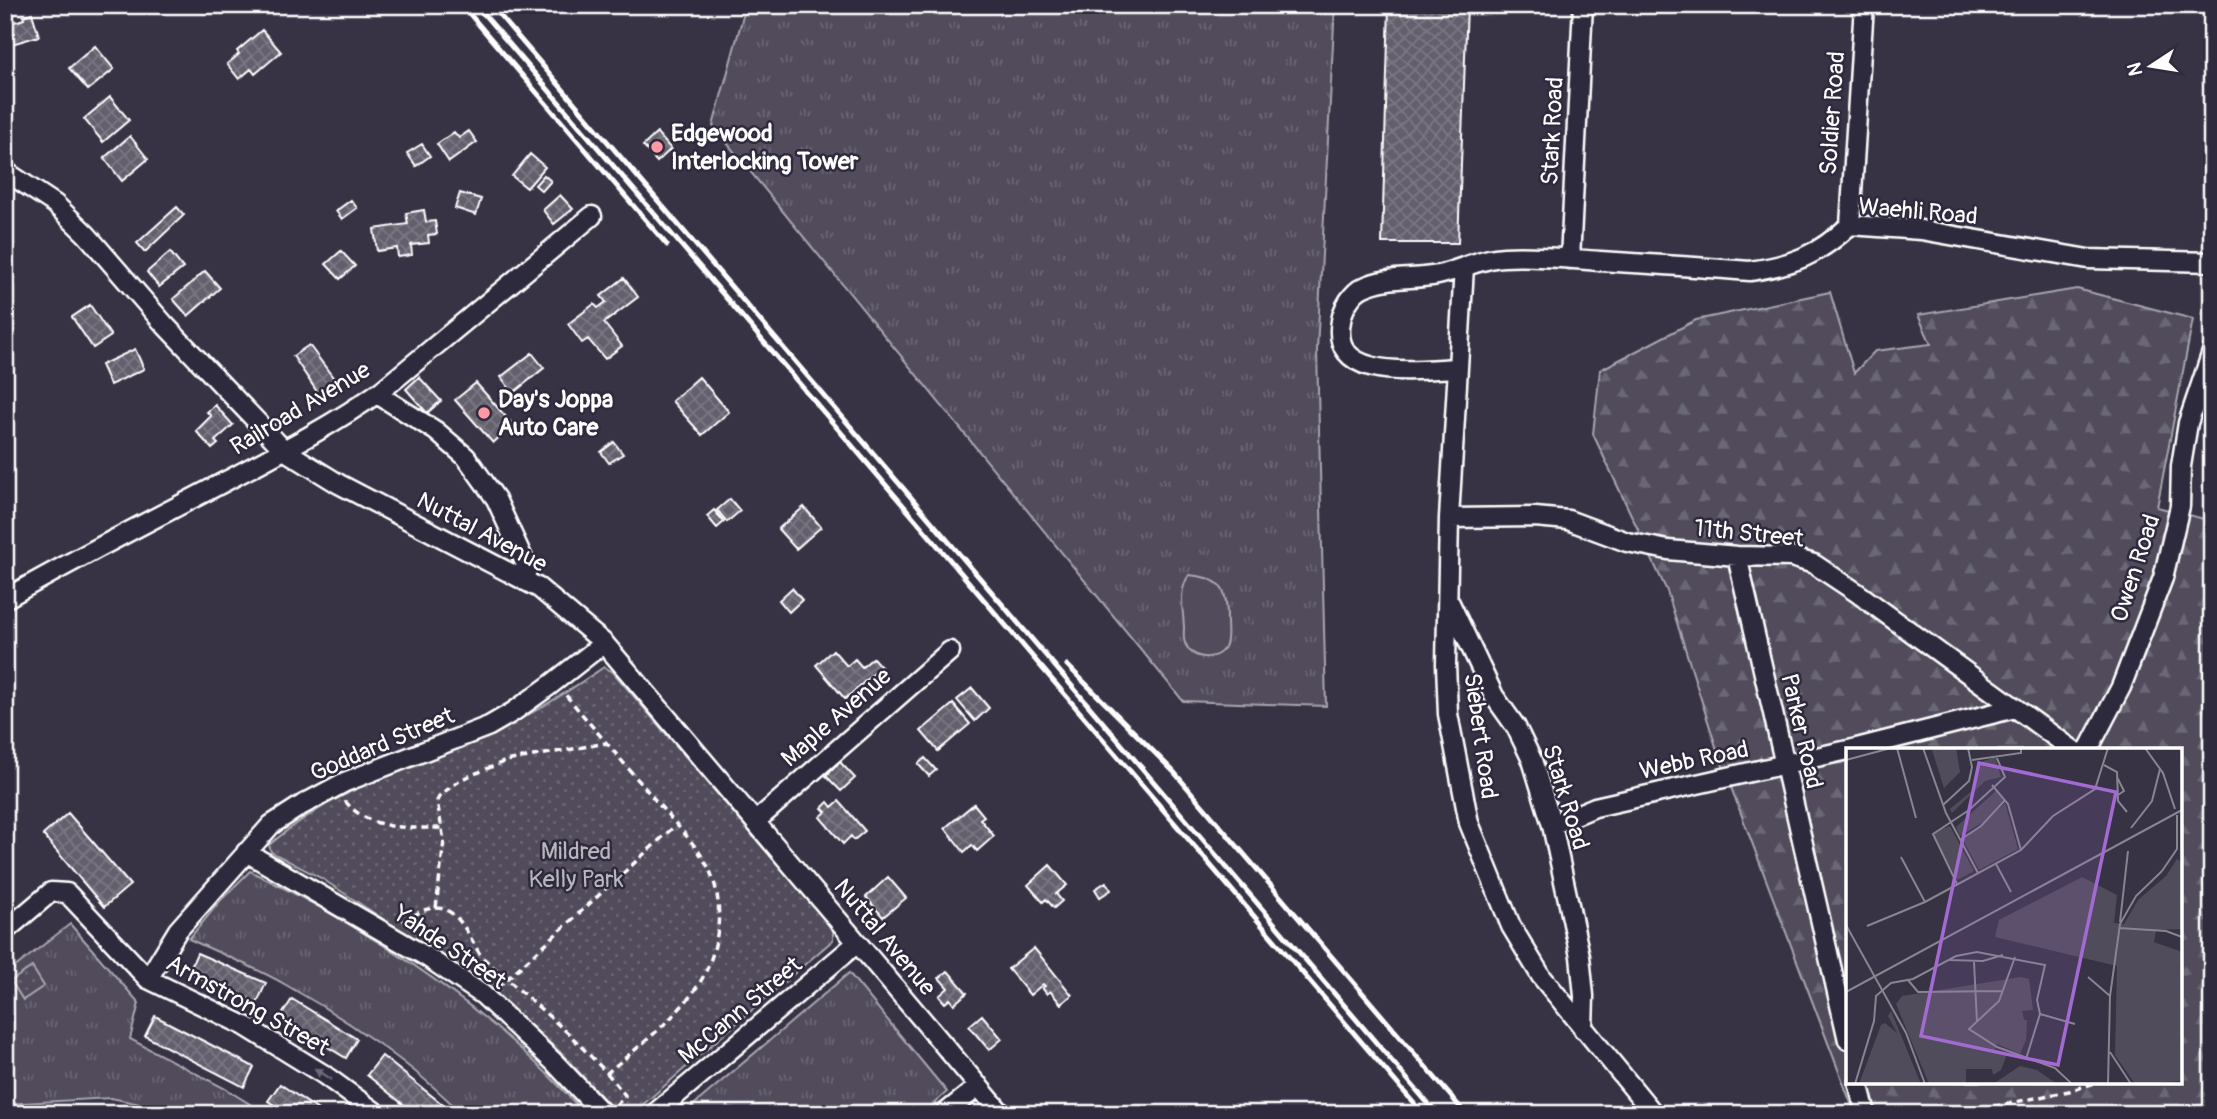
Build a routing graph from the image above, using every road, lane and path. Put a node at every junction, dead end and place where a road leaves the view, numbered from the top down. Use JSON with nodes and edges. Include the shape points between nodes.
{"nodes":[{"id":1,"x":1583,"y":5,"type":"edge"},
{"id":2,"x":1864,"y":5,"type":"edge"},
{"id":3,"x":5,"y":171,"type":"edge"},
{"id":4,"x":592,"y":216,"type":"dead end"},
{"id":5,"x":1850,"y":225,"type":"junction"},
{"id":6,"x":1570,"y":259,"type":"junction"},
{"id":7,"x":2212,"y":262,"type":"edge"},
{"id":8,"x":1464,"y":267,"type":"junction"},
{"id":9,"x":2212,"y":352,"type":"edge"},
{"id":10,"x":1458,"y":368,"type":"junction"},
{"id":11,"x":2206,"y":387,"type":"edge"},
{"id":12,"x":377,"y":394,"type":"junction"},
{"id":13,"x":284,"y":450,"type":"junction"},
{"id":14,"x":1449,"y":518,"type":"junction"},
{"id":15,"x":1737,"y":556,"type":"junction"},
{"id":16,"x":525,"y":581,"type":"junction"},
{"id":17,"x":1447,"y":597,"type":"junction"},
{"id":18,"x":5,"y":599,"type":"edge"},
{"id":19,"x":604,"y":643,"type":"junction"},
{"id":20,"x":950,"y":651,"type":"dead end"},
{"id":21,"x":562,"y":692,"type":"dead end"},
{"id":22,"x":2015,"y":708,"type":"junction"},
{"id":23,"x":606,"y":743,"type":"junction"},
{"id":24,"x":1856,"y":748,"type":"edge"},
{"id":25,"x":2070,"y":748,"type":"edge"},
{"id":26,"x":2089,"y":748,"type":"edge"},
{"id":27,"x":1846,"y":751,"type":"edge"},
{"id":28,"x":1786,"y":766,"type":"junction"},
{"id":29,"x":341,"y":796,"type":"dead end"},
{"id":30,"x":756,"y":821,"type":"junction"},
{"id":31,"x":676,"y":825,"type":"junction"},
{"id":32,"x":1552,"y":825,"type":"junction"},
{"id":33,"x":444,"y":828,"type":"junction"},
{"id":34,"x":246,"y":852,"type":"junction"},
{"id":35,"x":436,"y":908,"type":"junction"},
{"id":36,"x":400,"y":924,"type":"dead end"},
{"id":37,"x":5,"y":931,"type":"edge"},
{"id":38,"x":857,"y":943,"type":"junction"},
{"id":39,"x":148,"y":979,"type":"junction"},
{"id":40,"x":506,"y":979,"type":"junction"},
{"id":41,"x":486,"y":998,"type":"junction"},
{"id":42,"x":1583,"y":1029,"type":"junction"},
{"id":43,"x":1846,"y":1031,"type":"edge"},
{"id":44,"x":607,"y":1073,"type":"junction"},
{"id":45,"x":1858,"y":1084,"type":"edge"},
{"id":46,"x":2091,"y":1084,"type":"edge"},
{"id":47,"x":979,"y":1087,"type":"junction"},
{"id":48,"x":610,"y":1110,"type":"edge"},
{"id":49,"x":378,"y":1114,"type":"edge"},
{"id":50,"x":654,"y":1114,"type":"edge"},
{"id":51,"x":944,"y":1114,"type":"edge"},
{"id":52,"x":1002,"y":1114,"type":"edge"},
{"id":53,"x":1654,"y":1114,"type":"edge"},
{"id":54,"x":1866,"y":1114,"type":"edge"},
{"id":55,"x":1958,"y":1114,"type":"edge"}],
"edges":[{"from":1,"to":6,"type":"street","name":"Stark Road"},
{"from":2,"to":5,"type":"street","name":"Soldier Road"},
{"from":3,"to":13,"type":"street","name":"Nuttal Avenue","via":[[55,204],[87,235]]},
{"from":4,"to":12,"type":"street","name":"Railroad Avenue"},
{"from":5,"to":6,"type":"street","name":"Waehli Road","via":[[1811,255],[1791,264],[1750,271]]},
{"from":5,"to":7,"type":"street","name":"Waehli Road","via":[[1920,230],[2088,259]]},
{"from":6,"to":8,"type":"street","name":"Waehli Road","via":[[1503,257]]},
{"from":8,"to":10,"type":"street","name":"Siebert Road"},
{"from":8,"to":10,"type":"street","name":"Waehli Road","via":[[1362,287],[1349,299],[1339,336],[1354,360],[1366,366]]},
{"from":9,"to":11,"type":"street","name":"Owen Road"},
{"from":10,"to":14,"type":"street","name":"Siebert Road"},
{"from":11,"to":26,"type":"street","name":"Owen Road","via":[[2188,423],[2180,506],[2163,578],[2121,687]]},
{"from":12,"to":13,"type":"street","name":"Railroad Avenue"},
{"from":12,"to":16,"type":"street","via":[[436,430],[466,457],[496,499],[527,567]]},
{"from":13,"to":16,"type":"street","name":"Nuttal Avenue","via":[[339,484]]},
{"from":13,"to":18,"type":"street","name":"Railroad Avenue"},
{"from":14,"to":15,"type":"street","name":"11th Street","via":[[1568,520],[1627,542]]},
{"from":14,"to":17,"type":"street","name":"Siebert Road"},
{"from":15,"to":22,"type":"street","name":"11th Street","via":[[1791,557],[1814,564]]},
{"from":15,"to":28,"type":"street","name":"Parker Road"},
{"from":16,"to":19,"type":"street","name":"Nuttal Avenue"},
{"from":17,"to":32,"type":"street","name":"Stark Road","via":[[1494,696],[1532,760]]},
{"from":17,"to":42,"type":"street","name":"Siebert Road","via":[[1448,714],[1469,823],[1511,926],[1541,976]]},
{"from":19,"to":30,"type":"street","name":"Nuttal Avenue"},
{"from":19,"to":34,"type":"street","name":"Goddard Street","via":[[513,712],[323,793],[271,825]]},
{"from":20,"to":30,"type":"street","name":"Maple Avenue"},
{"from":21,"to":23,"type":"path"},
{"from":22,"to":24,"type":"street","name":"Webb Road"},
{"from":22,"to":25,"type":"street","name":"11th Street"},
{"from":23,"to":31,"type":"path"},
{"from":23,"to":33,"type":"path","via":[[520,757],[462,779],[437,801]]},
{"from":27,"to":28,"type":"street","name":"Webb Road"},
{"from":28,"to":32,"type":"street","name":"Webb Road","via":[[1595,807]]},
{"from":28,"to":43,"type":"street","name":"Parker Road"},
{"from":29,"to":33,"type":"path","via":[[371,822]]},
{"from":30,"to":38,"type":"street","name":"Nuttal Avenue"},
{"from":31,"to":40,"type":"path"},
{"from":31,"to":44,"type":"path","via":[[712,875],[719,915],[712,957],[681,1007]]},
{"from":32,"to":42,"type":"street","name":"Stark Road","via":[[1580,956]]},
{"from":33,"to":35,"type":"path"},
{"from":34,"to":39,"type":"street","name":"Goddard Street","via":[[178,930]]},
{"from":34,"to":41,"type":"street","name":"Yahde Street","via":[[428,957]]},
{"from":35,"to":36,"type":"path"},
{"from":35,"to":40,"type":"path","via":[[458,918],[482,957]]},
{"from":37,"to":39,"type":"street","name":"Armstrong Street","via":[[51,892],[67,893]]},
{"from":38,"to":47,"type":"street","name":"Nuttal Avenue"},
{"from":38,"to":50,"type":"street","name":"McCann Street"},
{"from":49,"to":39,"type":"street","name":"Armstrong Street","one_way":true,"via":[[245,1026]]},
{"from":40,"to":41,"type":"path"},
{"from":40,"to":44,"type":"path"},
{"from":41,"to":48,"type":"street","name":"Yahde Street"},
{"from":42,"to":53,"type":"street","name":"Siebert Road"},
{"from":44,"to":48,"type":"path","via":[[625,1095]]},
{"from":45,"to":54,"type":"street"},
{"from":46,"to":55,"type":"path"},
{"from":47,"to":51,"type":"street"},
{"from":47,"to":52,"type":"street","name":"Nuttal Avenue"}]}
